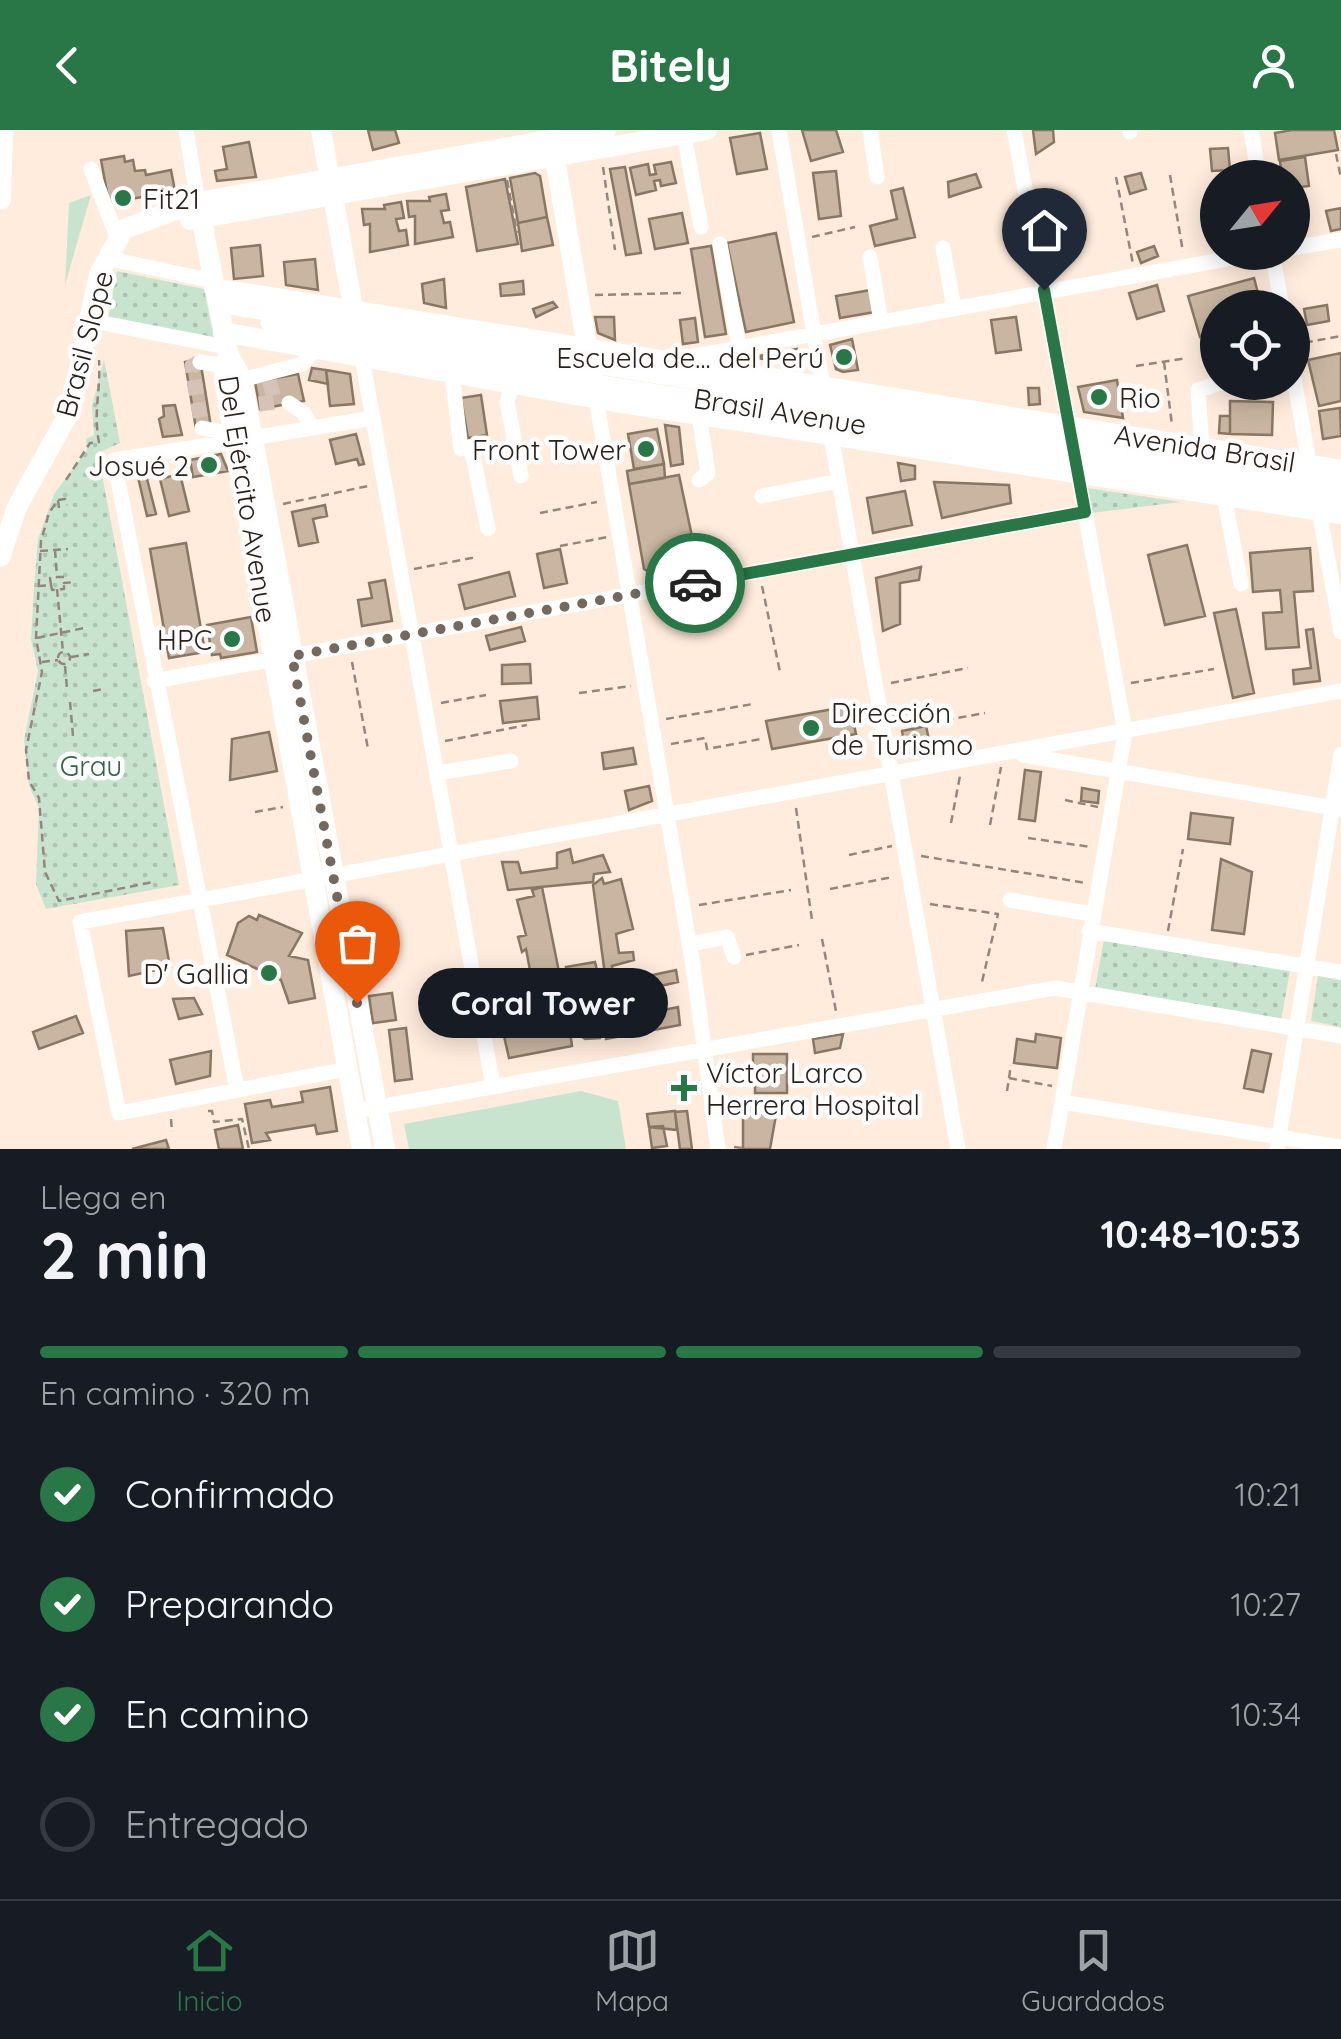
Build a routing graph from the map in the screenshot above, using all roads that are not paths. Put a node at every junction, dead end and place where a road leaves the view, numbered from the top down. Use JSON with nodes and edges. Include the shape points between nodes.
{"nodes":[{"id":1,"x":2,"y":130,"type":"edge"},
{"id":2,"x":186,"y":130,"type":"edge"},
{"id":3,"x":321,"y":130,"type":"edge"},
{"id":4,"x":706,"y":130,"type":"edge"},
{"id":5,"x":778,"y":130,"type":"edge"},
{"id":6,"x":870,"y":130,"type":"edge"},
{"id":7,"x":1014,"y":130,"type":"edge"},
{"id":8,"x":1251,"y":130,"type":"edge"},
{"id":9,"x":684,"y":134,"type":"junction"},
{"id":10,"x":603,"y":139,"type":"edge"},
{"id":11,"x":552,"y":142,"type":"edge"},
{"id":12,"x":1256,"y":160,"type":"edge"},
{"id":13,"x":2,"y":164,"type":"edge"},
{"id":14,"x":92,"y":168,"type":"dead end"},
{"id":15,"x":877,"y":177,"type":"dead end"},
{"id":16,"x":331,"y":185,"type":"junction"},
{"id":17,"x":0,"y":199,"type":"edge"},
{"id":18,"x":200,"y":210,"type":"junction"},
{"id":19,"x":701,"y":227,"type":"dead end"},
{"id":20,"x":117,"y":238,"type":"junction"},
{"id":21,"x":1341,"y":240,"type":"edge"},
{"id":22,"x":720,"y":244,"type":"dead end"},
{"id":23,"x":1310,"y":245,"type":"edge"},
{"id":24,"x":942,"y":248,"type":"dead end"},
{"id":25,"x":870,"y":258,"type":"dead end"},
{"id":26,"x":115,"y":260,"type":"dead end"},
{"id":27,"x":1200,"y":264,"type":"edge"},
{"id":28,"x":1044,"y":290,"type":"junction"},
{"id":29,"x":954,"y":308,"type":"junction"},
{"id":30,"x":881,"y":322,"type":"junction"},
{"id":31,"x":102,"y":323,"type":"dead end"},
{"id":32,"x":221,"y":323,"type":"junction"},
{"id":33,"x":814,"y":334,"type":"junction"},
{"id":34,"x":358,"y":336,"type":"junction"},
{"id":35,"x":739,"y":347,"type":"junction"},
{"id":36,"x":316,"y":350,"type":"junction"},
{"id":37,"x":664,"y":361,"type":"junction"},
{"id":38,"x":200,"y":362,"type":"tunnel mouth"},
{"id":39,"x":452,"y":374,"type":"junction"},
{"id":40,"x":592,"y":374,"type":"junction"},
{"id":41,"x":242,"y":380,"type":"junction"},
{"id":42,"x":512,"y":385,"type":"junction"},
{"id":43,"x":1200,"y":400,"type":"edge"},
{"id":44,"x":1301,"y":400,"type":"edge"},
{"id":45,"x":289,"y":403,"type":"dead end"},
{"id":46,"x":827,"y":411,"type":"junction"},
{"id":47,"x":698,"y":415,"type":"junction"},
{"id":48,"x":373,"y":418,"type":"junction"},
{"id":49,"x":312,"y":428,"type":"junction"},
{"id":50,"x":240,"y":438,"type":"junction"},
{"id":51,"x":1210,"y":448,"type":"junction"},
{"id":52,"x":1074,"y":450,"type":"junction"},
{"id":53,"x":1341,"y":470,"type":"edge"},
{"id":54,"x":1264,"y":474,"type":"junction"},
{"id":55,"x":522,"y":476,"type":"dead end"},
{"id":56,"x":700,"y":480,"type":"dead end"},
{"id":57,"x":839,"y":481,"type":"junction"},
{"id":58,"x":1328,"y":494,"type":"edge"},
{"id":59,"x":762,"y":496,"type":"dead end"},
{"id":60,"x":1224,"y":497,"type":"junction"},
{"id":61,"x":1085,"y":512,"type":"junction"},
{"id":62,"x":488,"y":530,"type":"dead end"},
{"id":63,"x":852,"y":554,"type":"junction"},
{"id":64,"x":0,"y":557,"type":"edge"},
{"id":65,"x":1241,"y":584,"type":"dead end"},
{"id":66,"x":629,"y":594,"type":"junction"},
{"id":67,"x":1341,"y":632,"type":"edge"},
{"id":68,"x":412,"y":634,"type":"junction"},
{"id":69,"x":283,"y":658,"type":"junction"},
{"id":70,"x":154,"y":681,"type":"junction"},
{"id":71,"x":1341,"y":691,"type":"edge"},
{"id":72,"x":1124,"y":732,"type":"junction"},
{"id":73,"x":1006,"y":754,"type":"junction"},
{"id":74,"x":1341,"y":754,"type":"edge"},
{"id":75,"x":512,"y":762,"type":"dead end"},
{"id":76,"x":1117,"y":771,"type":"junction"},
{"id":77,"x":436,"y":773,"type":"junction"},
{"id":78,"x":892,"y":774,"type":"junction"},
{"id":79,"x":1337,"y":809,"type":"edge"},
{"id":80,"x":666,"y":816,"type":"junction"},
{"id":81,"x":452,"y":856,"type":"junction"},
{"id":82,"x":323,"y":879,"type":"junction"},
{"id":83,"x":1010,"y":900,"type":"dead end"},
{"id":84,"x":198,"y":901,"type":"junction"},
{"id":85,"x":1091,"y":923,"type":"junction"},
{"id":86,"x":689,"y":944,"type":"junction"},
{"id":87,"x":734,"y":957,"type":"road end"},
{"id":88,"x":1306,"y":967,"type":"junction"},
{"id":89,"x":1341,"y":972,"type":"edge"},
{"id":90,"x":1079,"y":991,"type":"junction"},
{"id":91,"x":933,"y":1010,"type":"junction"},
{"id":92,"x":1296,"y":1029,"type":"junction"},
{"id":93,"x":1341,"y":1036,"type":"edge"},
{"id":94,"x":706,"y":1048,"type":"junction"},
{"id":95,"x":347,"y":1069,"type":"junction"},
{"id":96,"x":493,"y":1086,"type":"junction"},
{"id":97,"x":237,"y":1090,"type":"junction"},
{"id":98,"x":1063,"y":1095,"type":"junction"},
{"id":99,"x":377,"y":1106,"type":"junction"},
{"id":100,"x":355,"y":1111,"type":"junction"},
{"id":101,"x":1278,"y":1143,"type":"edge"},
{"id":102,"x":1341,"y":1148,"type":"edge"},
{"id":103,"x":362,"y":1149,"type":"edge"},
{"id":104,"x":385,"y":1149,"type":"edge"},
{"id":105,"x":718,"y":1149,"type":"edge"},
{"id":106,"x":958,"y":1149,"type":"edge"},
{"id":107,"x":1054,"y":1149,"type":"edge"}],
"edges":[{"from":1,"to":13,"type":"highway"},
{"from":2,"to":18,"type":"street"},
{"from":3,"to":16,"type":"main road"},
{"from":4,"to":9,"type":"main road"},
{"from":5,"to":33,"type":"street"},
{"from":6,"to":15,"type":"street"},
{"from":7,"to":28,"type":"street"},
{"from":8,"to":12,"type":"street"},
{"from":9,"to":10,"type":"main road"},
{"from":9,"to":19,"type":"street"},
{"from":10,"to":11,"type":"main road"},
{"from":11,"to":16,"type":"main road"},
{"from":11,"to":16,"type":"main road","via":[[504,164]]},
{"from":11,"to":40,"type":"main road"},
{"from":13,"to":17,"type":"highway"},
{"from":14,"to":20,"type":"street"},
{"from":16,"to":18,"type":"main road"},
{"from":16,"to":34,"type":"main road"},
{"from":18,"to":20,"type":"main road","name":"Brasil Slope","via":[[131,225]]},
{"from":18,"to":32,"type":"main road"},
{"from":20,"to":64,"type":"main road","name":"Brasil Slope","via":[[100,274],[70,411],[17,507]]},
{"from":21,"to":23,"type":"street"},
{"from":22,"to":35,"type":"street"},
{"from":24,"to":29,"type":"street"},
{"from":25,"to":30,"type":"street"},
{"from":26,"to":32,"type":"street"},
{"from":27,"to":28,"type":"street"},
{"from":28,"to":29,"type":"street"},
{"from":28,"to":52,"type":"street"},
{"from":29,"to":30,"type":"street"},
{"from":30,"to":33,"type":"street"},
{"from":31,"to":32,"type":"street"},
{"from":32,"to":34,"type":"main road","name":"Brasil Avenue"},
{"from":32,"to":36,"type":"main road","name":"Brasil Avenue"},
{"from":32,"to":38,"type":"street"},
{"from":32,"to":41,"type":"main road","name":"Del Ejército Avenue"},
{"from":32,"to":50,"type":"main road","name":"Del Ejército Avenue"},
{"from":33,"to":35,"type":"street"},
{"from":33,"to":46,"type":"street"},
{"from":34,"to":36,"type":"main road","name":"Brasil Avenue"},
{"from":34,"to":39,"type":"main road","name":"Brasil Avenue"},
{"from":34,"to":40,"type":"main road","name":"Brasil Avenue"},
{"from":34,"to":40,"type":"street","name":"Brasil Avenue"},
{"from":34,"to":48,"type":"street"},
{"from":35,"to":37,"type":"street"},
{"from":36,"to":41,"type":"street","via":[[302,364]]},
{"from":37,"to":40,"type":"main road","name":"Brasil Avenue"},
{"from":37,"to":46,"type":"main road","name":"Brasil Avenue"},
{"from":39,"to":42,"type":"main road","name":"Brasil Avenue"},
{"from":39,"to":62,"type":"street","via":[[461,449],[471,446]]},
{"from":40,"to":42,"type":"main road","name":"Brasil Avenue"},
{"from":40,"to":46,"type":"street","name":"Brasil Avenue"},
{"from":40,"to":47,"type":"main road","name":"Brasil Avenue"},
{"from":40,"to":66,"type":"street"},
{"from":41,"to":50,"type":"main road","name":"Del Ejército Avenue","via":[[253,407]]},
{"from":42,"to":55,"type":"street","via":[[507,402]]},
{"from":43,"to":51,"type":"street"},
{"from":44,"to":58,"type":"street"},
{"from":45,"to":49,"type":"street"},
{"from":46,"to":47,"type":"main road","name":"Brasil Avenue"},
{"from":46,"to":52,"type":"main road","name":"Brasil Avenue"},
{"from":46,"to":52,"type":"main road","name":"Brasil Avenue"},
{"from":46,"to":57,"type":"street"},
{"from":47,"to":56,"type":"street","via":[[708,473]]},
{"from":48,"to":49,"type":"street"},
{"from":48,"to":68,"type":"street"},
{"from":49,"to":50,"type":"street"},
{"from":50,"to":69,"type":"main road","name":"Del Ejército Avenue"},
{"from":50,"to":69,"type":"main road","name":"Del Ejército Avenue","via":[[266,507]]},
{"from":50,"to":70,"type":"street","via":[[203,435],[114,459]]},
{"from":51,"to":52,"type":"main road","name":"Avenida Brasil","via":[[1174,443]]},
{"from":51,"to":54,"type":"street"},
{"from":51,"to":58,"type":"main road","name":"Avenida Brasil"},
{"from":52,"to":54,"type":"street","name":"Brasil Avenue"},
{"from":52,"to":58,"type":"street","name":"Brasil Avenue"},
{"from":52,"to":60,"type":"main road","name":"Avenida Brasil"},
{"from":52,"to":61,"type":"street"},
{"from":53,"to":58,"type":"main road","name":"Avenida Brasil"},
{"from":54,"to":58,"type":"street","name":"Brasil Avenue"},
{"from":57,"to":59,"type":"street"},
{"from":57,"to":63,"type":"street"},
{"from":58,"to":60,"type":"main road","name":"Avenida Brasil"},
{"from":58,"to":67,"type":"street"},
{"from":60,"to":65,"type":"street"},
{"from":61,"to":63,"type":"street"},
{"from":61,"to":72,"type":"street"},
{"from":63,"to":66,"type":"street"},
{"from":63,"to":78,"type":"street"},
{"from":66,"to":68,"type":"street"},
{"from":66,"to":80,"type":"street"},
{"from":68,"to":69,"type":"street"},
{"from":68,"to":77,"type":"street"},
{"from":69,"to":70,"type":"street"},
{"from":69,"to":82,"type":"main road","name":"Del Ejército Avenue"},
{"from":69,"to":82,"type":"main road","name":"Del Ejército Avenue","via":[[299,804]]},
{"from":70,"to":84,"type":"street"},
{"from":71,"to":72,"type":"street"},
{"from":72,"to":73,"type":"street"},
{"from":72,"to":76,"type":"street"},
{"from":73,"to":76,"type":"street"},
{"from":73,"to":78,"type":"street"},
{"from":74,"to":79,"type":"street"},
{"from":75,"to":77,"type":"street"},
{"from":76,"to":79,"type":"street"},
{"from":76,"to":85,"type":"street"},
{"from":77,"to":81,"type":"street"},
{"from":78,"to":80,"type":"street"},
{"from":78,"to":91,"type":"street"},
{"from":79,"to":88,"type":"street"},
{"from":80,"to":81,"type":"street"},
{"from":80,"to":86,"type":"street"},
{"from":81,"to":82,"type":"street"},
{"from":81,"to":96,"type":"street"},
{"from":82,"to":84,"type":"street"},
{"from":82,"to":95,"type":"main road","name":"Del Ejército Avenue"},
{"from":82,"to":99,"type":"main road","name":"Del Ejército Avenue"},
{"from":83,"to":85,"type":"street"},
{"from":84,"to":97,"type":"street"},
{"from":84,"to":97,"type":"street","via":[[80,922],[119,1113]]},
{"from":85,"to":88,"type":"street","via":[[1166,944]]},
{"from":85,"to":90,"type":"street"},
{"from":86,"to":87,"type":"street","via":[[728,937]]},
{"from":86,"to":94,"type":"street"},
{"from":88,"to":89,"type":"street"},
{"from":88,"to":92,"type":"street"},
{"from":90,"to":91,"type":"street","via":[[1055,988]]},
{"from":90,"to":92,"type":"street"},
{"from":90,"to":98,"type":"street"},
{"from":91,"to":94,"type":"street"},
{"from":91,"to":106,"type":"street"},
{"from":92,"to":93,"type":"street"},
{"from":92,"to":101,"type":"street"},
{"from":94,"to":96,"type":"street"},
{"from":94,"to":105,"type":"street"},
{"from":95,"to":97,"type":"street"},
{"from":95,"to":100,"type":"main road","name":"Del Ejército Avenue"},
{"from":96,"to":99,"type":"street"},
{"from":98,"to":101,"type":"street"},
{"from":98,"to":107,"type":"street"},
{"from":99,"to":100,"type":"street"},
{"from":99,"to":104,"type":"main road","name":"Del Ejército Avenue"},
{"from":100,"to":103,"type":"main road","name":"Del Ejército Avenue"},
{"from":101,"to":102,"type":"street"}]}
